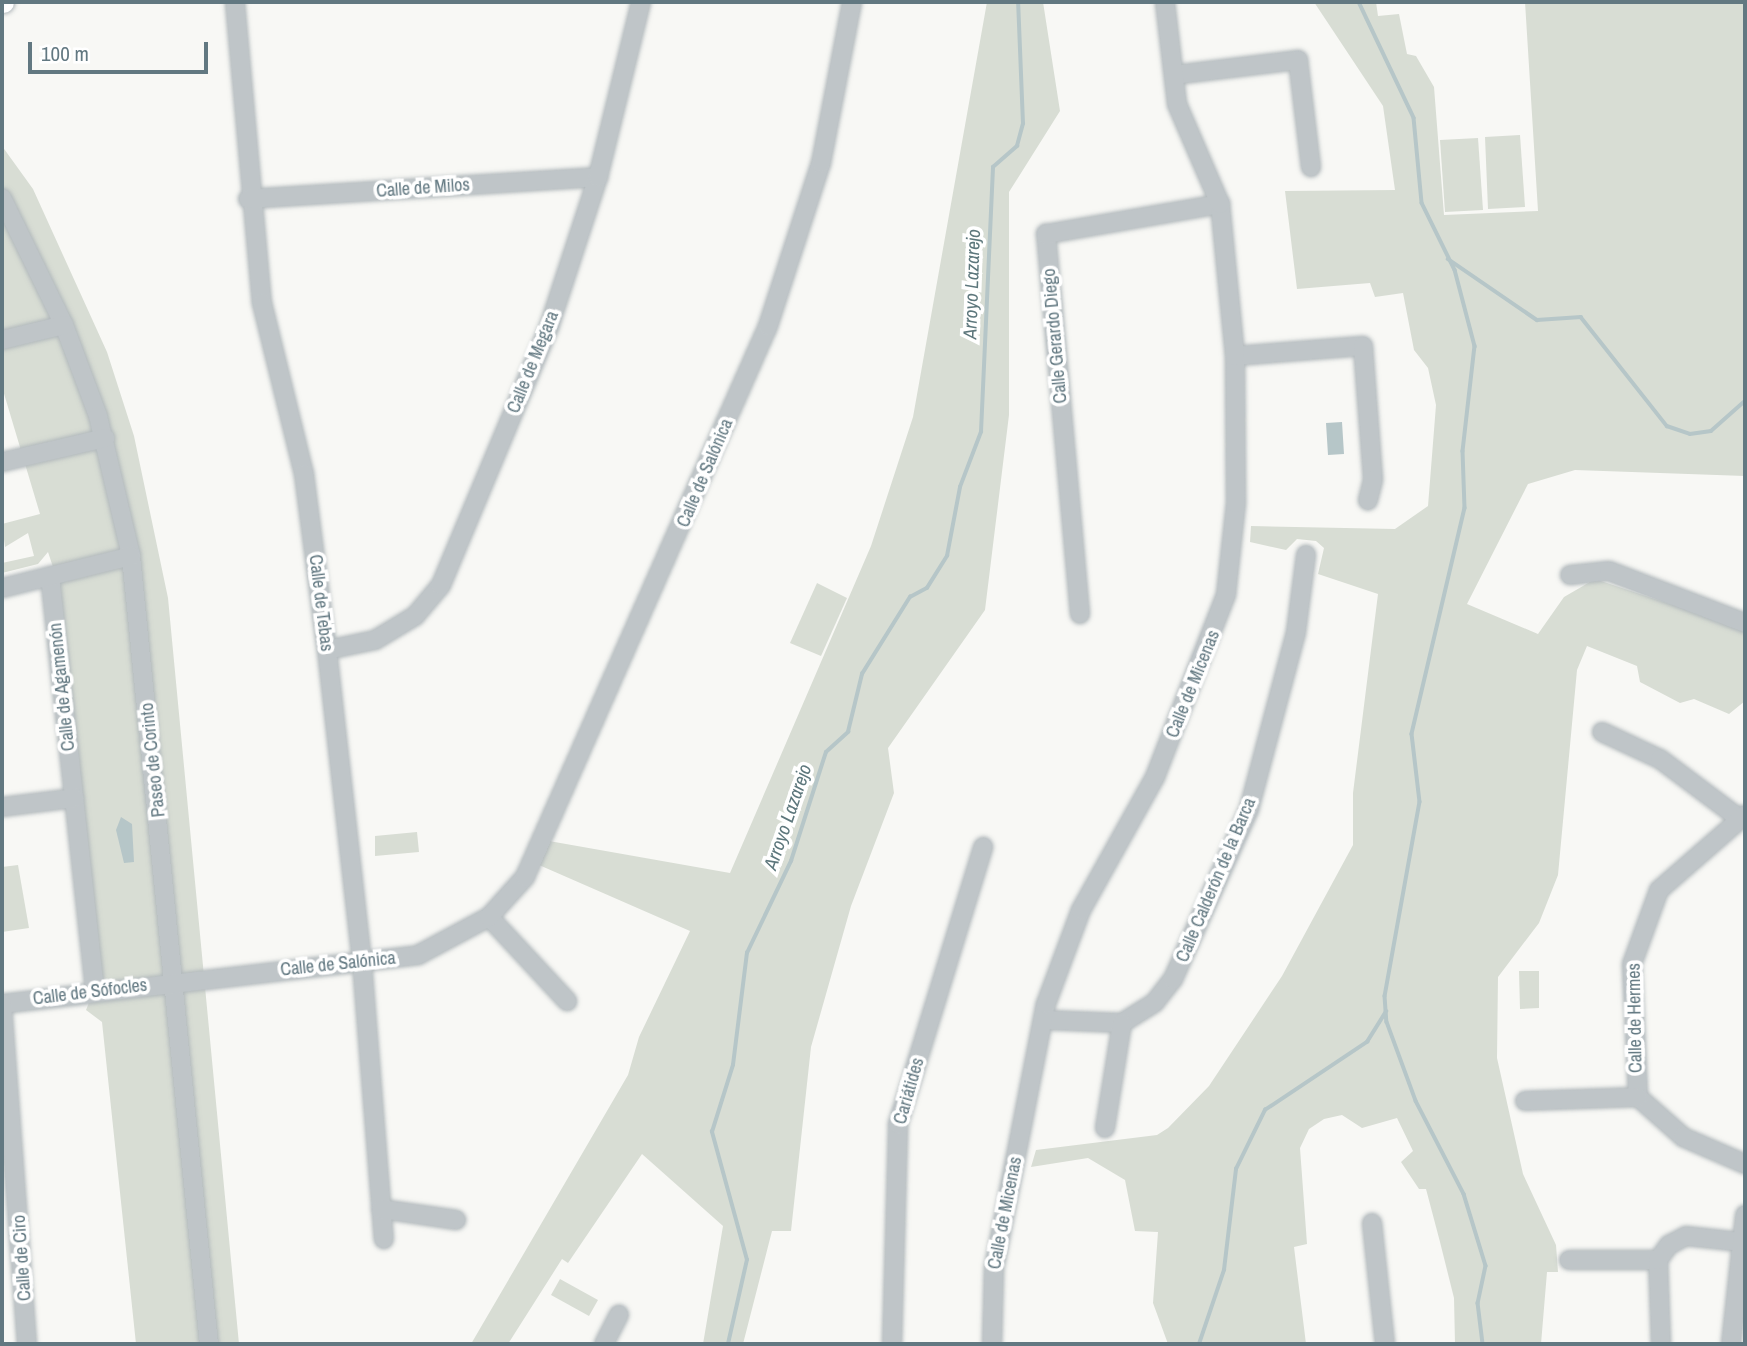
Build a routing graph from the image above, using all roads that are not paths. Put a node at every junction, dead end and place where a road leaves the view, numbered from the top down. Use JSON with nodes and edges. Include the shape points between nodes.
{"nodes":[{"id":1,"x":235,"y":2,"type":"edge"},
{"id":2,"x":641,"y":2,"type":"edge"},
{"id":3,"x":852,"y":2,"type":"edge"},
{"id":4,"x":1165,"y":2,"type":"edge"},
{"id":5,"x":1174,"y":75,"type":"junction"},
{"id":6,"x":1311,"y":166,"type":"dead end"},
{"id":7,"x":598,"y":177,"type":"junction"},
{"id":8,"x":248,"y":199,"type":"junction"},
{"id":9,"x":3,"y":204,"type":"edge"},
{"id":10,"x":1220,"y":204,"type":"junction"},
{"id":11,"x":64,"y":325,"type":"junction"},
{"id":12,"x":2,"y":340,"type":"edge"},
{"id":13,"x":1235,"y":356,"type":"junction"},
{"id":14,"x":105,"y":438,"type":"junction"},
{"id":15,"x":2,"y":462,"type":"edge"},
{"id":16,"x":1368,"y":500,"type":"dead end"},
{"id":17,"x":1306,"y":555,"type":"dead end"},
{"id":18,"x":131,"y":556,"type":"junction"},
{"id":19,"x":1570,"y":575,"type":"dead end"},
{"id":20,"x":50,"y":576,"type":"junction"},
{"id":21,"x":2,"y":587,"type":"edge"},
{"id":22,"x":1080,"y":614,"type":"dead end"},
{"id":23,"x":1745,"y":623,"type":"edge"},
{"id":24,"x":327,"y":650,"type":"junction"},
{"id":25,"x":1602,"y":732,"type":"dead end"},
{"id":26,"x":74,"y":798,"type":"junction"},
{"id":27,"x":2,"y":807,"type":"edge"},
{"id":28,"x":1743,"y":817,"type":"edge"},
{"id":29,"x":983,"y":847,"type":"dead end"},
{"id":30,"x":489,"y":917,"type":"junction"},
{"id":31,"x":362,"y":962,"type":"junction"},
{"id":32,"x":178,"y":981,"type":"junction"},
{"id":33,"x":95,"y":990,"type":"junction"},
{"id":34,"x":567,"y":1001,"type":"dead end"},
{"id":35,"x":2,"y":1004,"type":"edge"},
{"id":36,"x":1044,"y":1020,"type":"junction"},
{"id":37,"x":1122,"y":1023,"type":"junction"},
{"id":38,"x":1638,"y":1097,"type":"junction"},
{"id":39,"x":1525,"y":1101,"type":"dead end"},
{"id":40,"x":1105,"y":1128,"type":"dead end"},
{"id":41,"x":1745,"y":1164,"type":"edge"},
{"id":42,"x":381,"y":1209,"type":"junction"},
{"id":43,"x":1745,"y":1214,"type":"edge"},
{"id":44,"x":456,"y":1220,"type":"dead end"},
{"id":45,"x":1372,"y":1223,"type":"dead end"},
{"id":46,"x":384,"y":1239,"type":"dead end"},
{"id":47,"x":1740,"y":1242,"type":"junction"},
{"id":48,"x":1569,"y":1260,"type":"dead end"},
{"id":49,"x":1658,"y":1260,"type":"junction"},
{"id":50,"x":619,"y":1315,"type":"dead end"},
{"id":51,"x":27,"y":1344,"type":"edge"},
{"id":52,"x":209,"y":1344,"type":"edge"},
{"id":53,"x":604,"y":1344,"type":"edge"},
{"id":54,"x":892,"y":1344,"type":"edge"},
{"id":55,"x":992,"y":1344,"type":"edge"},
{"id":56,"x":1385,"y":1344,"type":"edge"},
{"id":57,"x":1661,"y":1344,"type":"edge"},
{"id":58,"x":1731,"y":1344,"type":"edge"}],
"edges":[{"from":1,"to":8,"type":"street","name":"Calle de Tebas"},
{"from":2,"to":7,"type":"street","name":"Calle de Megara"},
{"from":3,"to":30,"type":"street","name":"Calle de Salónica","via":[[821,163],[768,326],[525,877]]},
{"from":4,"to":5,"type":"street","name":"Calle de Micenas"},
{"from":5,"to":6,"type":"street","via":[[1298,60]]},
{"from":5,"to":10,"type":"street","name":"Calle de Micenas","via":[[1177,104]]},
{"from":7,"to":8,"type":"street","name":"Calle de Milos"},
{"from":7,"to":24,"type":"street","name":"Calle de Megara","via":[[549,327],[441,585],[415,616],[375,640]]},
{"from":8,"to":24,"type":"street","name":"Calle de Tebas","via":[[262,303],[304,474]]},
{"from":9,"to":11,"type":"street","name":"Paseo de Corinto"},
{"from":10,"to":13,"type":"street","name":"Calle de Micenas"},
{"from":10,"to":22,"type":"street","name":"Calle Gerardo Diego","via":[[1046,234]]},
{"from":11,"to":12,"type":"street"},
{"from":11,"to":14,"type":"street","name":"Paseo de Corinto"},
{"from":13,"to":16,"type":"street","via":[[1363,346],[1373,480]]},
{"from":13,"to":36,"type":"street","name":"Calle de Micenas","via":[[1236,503],[1222,611],[1155,778],[1115,842],[1070,935]]},
{"from":14,"to":15,"type":"street"},
{"from":14,"to":18,"type":"street","name":"Paseo de Corinto"},
{"from":17,"to":37,"type":"street","name":"Calle Calderón de la Barca","via":[[1296,632],[1249,809],[1173,979],[1155,1002]]},
{"from":18,"to":20,"type":"street"},
{"from":18,"to":32,"type":"street","name":"Paseo de Corinto"},
{"from":19,"to":23,"type":"street","via":[[1609,571]]},
{"from":20,"to":21,"type":"street"},
{"from":20,"to":26,"type":"street","name":"Calle de Agamenón"},
{"from":24,"to":31,"type":"street","name":"Calle de Tebas"},
{"from":25,"to":28,"type":"street","via":[[1660,759]]},
{"from":26,"to":27,"type":"street"},
{"from":26,"to":33,"type":"street","name":"Calle de Agamenón"},
{"from":28,"to":38,"type":"street","name":"Calle de Hermes","via":[[1659,890],[1638,935],[1632,1061]]},
{"from":29,"to":54,"type":"street","name":"Cariátides","via":[[898,1124]]},
{"from":30,"to":31,"type":"street","name":"Calle de Salónica","via":[[418,955]]},
{"from":30,"to":34,"type":"street"},
{"from":31,"to":32,"type":"street","name":"Calle de Salónica"},
{"from":31,"to":42,"type":"street","name":"Calle de Tebas"},
{"from":32,"to":33,"type":"street","name":"Calle de Sófocles"},
{"from":32,"to":52,"type":"street","name":"Paseo de Corinto"},
{"from":33,"to":35,"type":"street","name":"Calle de Sófocles"},
{"from":35,"to":51,"type":"street","name":"Calle de Ciro"},
{"from":36,"to":37,"type":"street"},
{"from":36,"to":55,"type":"street","name":"Calle de Micenas","via":[[994,1268]]},
{"from":37,"to":40,"type":"street"},
{"from":38,"to":39,"type":"street","name":"Calle de Hermes"},
{"from":38,"to":41,"type":"street","name":"Calle de Hermes","via":[[1683,1137]]},
{"from":42,"to":44,"type":"street"},
{"from":42,"to":46,"type":"street","name":"Calle de Tebas"},
{"from":43,"to":47,"type":"street"},
{"from":45,"to":56,"type":"street"},
{"from":47,"to":49,"type":"street","via":[[1686,1236]]},
{"from":47,"to":58,"type":"street"},
{"from":48,"to":49,"type":"street"},
{"from":49,"to":57,"type":"street"},
{"from":50,"to":53,"type":"street"}]}
